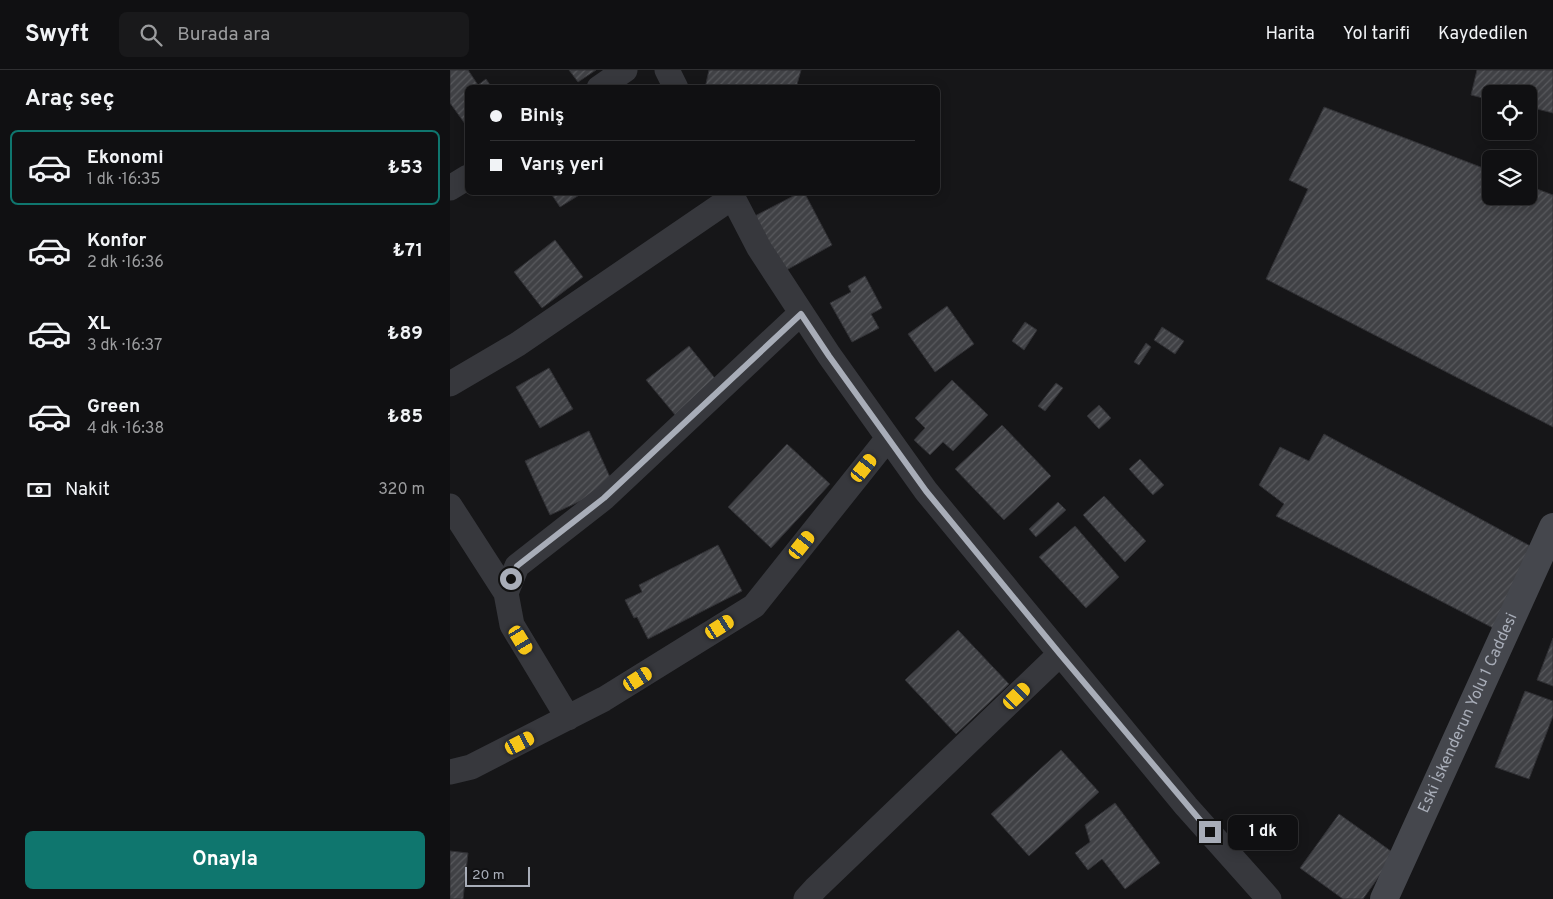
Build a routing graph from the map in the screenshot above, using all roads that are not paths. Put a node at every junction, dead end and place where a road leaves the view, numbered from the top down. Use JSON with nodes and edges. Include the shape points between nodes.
{"nodes":[{"id":1,"x":624,"y":70,"type":"edge"},
{"id":2,"x":668,"y":70,"type":"edge"},
{"id":3,"x":603,"y":85,"type":"edge"},
{"id":4,"x":675,"y":85,"type":"edge"},
{"id":5,"x":465,"y":178,"type":"edge"},
{"id":6,"x":450,"y":188,"type":"edge"},
{"id":7,"x":732,"y":195,"type":"edge"},
{"id":8,"x":801,"y":314,"type":"junction"},
{"id":9,"x":450,"y":384,"type":"edge"},
{"id":10,"x":888,"y":438,"type":"junction"},
{"id":11,"x":450,"y":506,"type":"edge"},
{"id":12,"x":1553,"y":527,"type":"edge"},
{"id":13,"x":506,"y":593,"type":"junction"},
{"id":14,"x":1060,"y":654,"type":"junction"},
{"id":15,"x":568,"y":718,"type":"junction"},
{"id":16,"x":450,"y":772,"type":"edge"},
{"id":17,"x":806,"y":899,"type":"edge"},
{"id":18,"x":1269,"y":899,"type":"edge"},
{"id":19,"x":1384,"y":899,"type":"edge"}],
"edges":[{"from":1,"to":3,"type":"street"},
{"from":2,"to":4,"type":"street"},
{"from":5,"to":6,"type":"street"},
{"from":7,"to":8,"type":"street","via":[[759,248]]},
{"from":7,"to":9,"type":"street","via":[[518,344]]},
{"from":8,"to":10,"type":"street"},
{"from":8,"to":13,"type":"street","via":[[604,498],[517,566]]},
{"from":10,"to":14,"type":"street","via":[[926,491]]},
{"from":10,"to":15,"type":"street","via":[[754,606],[604,700]]},
{"from":11,"to":13,"type":"street"},
{"from":12,"to":19,"type":"street","name":"Eski İskenderun Yolu 1 Caddesi"},
{"from":13,"to":15,"type":"street","via":[[512,625]]},
{"from":14,"to":17,"type":"street"},
{"from":14,"to":18,"type":"street","via":[[1186,806]]},
{"from":15,"to":16,"type":"street","via":[[471,767]]}]}
